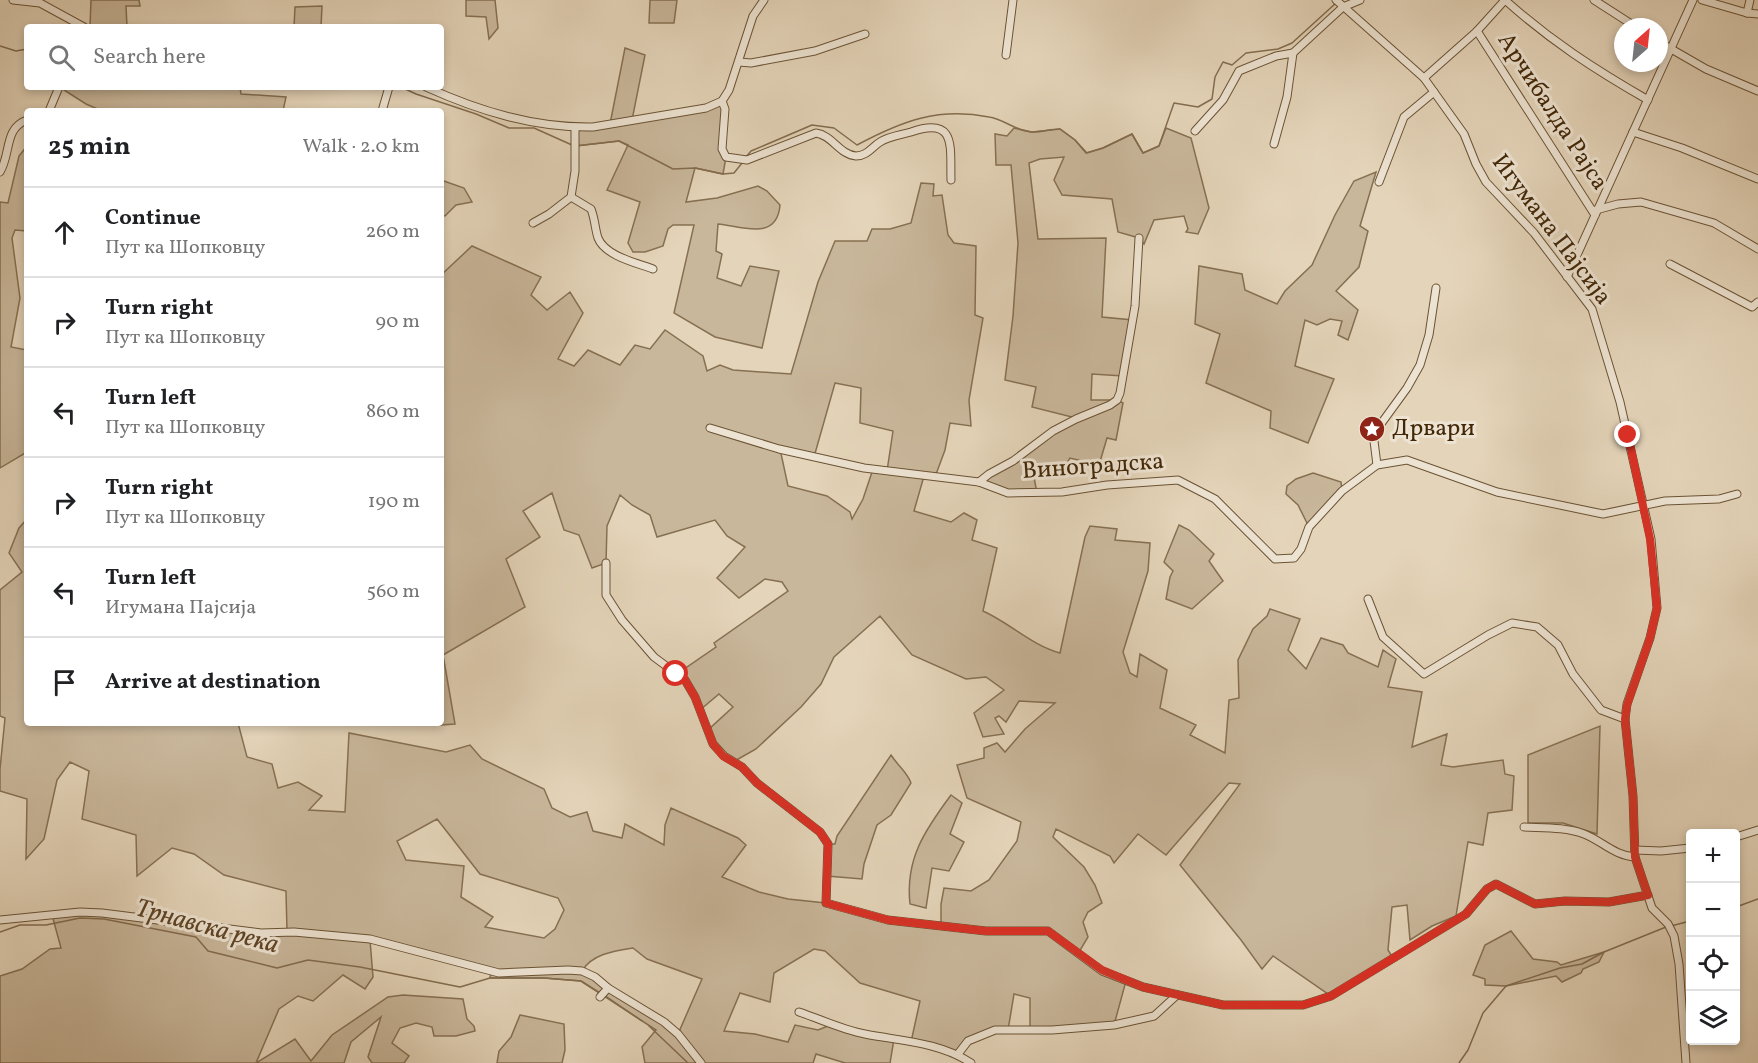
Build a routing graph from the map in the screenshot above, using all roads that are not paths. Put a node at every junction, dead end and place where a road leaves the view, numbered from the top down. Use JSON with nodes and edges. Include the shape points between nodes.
{"nodes":[{"id":1,"x":13,"y":0,"type":"edge"},
{"id":2,"x":764,"y":0,"type":"edge"},
{"id":3,"x":1013,"y":0,"type":"edge"},
{"id":4,"x":1336,"y":0,"type":"edge"},
{"id":5,"x":1360,"y":0,"type":"edge"},
{"id":6,"x":1505,"y":0,"type":"edge"},
{"id":7,"x":1594,"y":0,"type":"edge"},
{"id":8,"x":1693,"y":0,"type":"edge"},
{"id":9,"x":1702,"y":0,"type":"edge"},
{"id":10,"x":1750,"y":0,"type":"edge"},
{"id":11,"x":1343,"y":7,"type":"junction"},
{"id":12,"x":1747,"y":13,"type":"junction"},
{"id":13,"x":1758,"y":14,"type":"edge"},
{"id":14,"x":1622,"y":18,"type":"edge"},
{"id":15,"x":78,"y":24,"type":"edge"},
{"id":16,"x":1477,"y":31,"type":"junction"},
{"id":17,"x":865,"y":34,"type":"dead end"},
{"id":18,"x":1670,"y":49,"type":"junction"},
{"id":19,"x":1293,"y":53,"type":"junction"},
{"id":20,"x":1006,"y":56,"type":"dead end"},
{"id":21,"x":739,"y":62,"type":"junction"},
{"id":22,"x":1424,"y":78,"type":"junction"},
{"id":23,"x":58,"y":90,"type":"edge"},
{"id":24,"x":388,"y":90,"type":"edge"},
{"id":25,"x":434,"y":90,"type":"edge"},
{"id":26,"x":1758,"y":91,"type":"edge"},
{"id":27,"x":1434,"y":92,"type":"junction"},
{"id":28,"x":1648,"y":100,"type":"junction"},
{"id":29,"x":722,"y":101,"type":"junction"},
{"id":30,"x":50,"y":108,"type":"edge"},
{"id":31,"x":383,"y":108,"type":"edge"},
{"id":32,"x":24,"y":121,"type":"edge"},
{"id":33,"x":575,"y":127,"type":"junction"},
{"id":34,"x":1195,"y":131,"type":"dead end"},
{"id":35,"x":1633,"y":132,"type":"junction"},
{"id":36,"x":1274,"y":144,"type":"dead end"},
{"id":37,"x":0,"y":172,"type":"edge"},
{"id":38,"x":1758,"y":179,"type":"edge"},
{"id":39,"x":951,"y":180,"type":"dead end"},
{"id":40,"x":1379,"y":182,"type":"dead end"},
{"id":41,"x":571,"y":197,"type":"junction"},
{"id":42,"x":1596,"y":213,"type":"junction"},
{"id":43,"x":533,"y":223,"type":"dead end"},
{"id":44,"x":1139,"y":238,"type":"dead end"},
{"id":45,"x":1758,"y":249,"type":"edge"},
{"id":46,"x":1670,"y":264,"type":"dead end"},
{"id":47,"x":653,"y":269,"type":"dead end"},
{"id":48,"x":1567,"y":277,"type":"junction"},
{"id":49,"x":1436,"y":288,"type":"dead end"},
{"id":50,"x":1758,"y":302,"type":"edge"},
{"id":51,"x":710,"y":428,"type":"dead end"},
{"id":52,"x":1377,"y":465,"type":"junction"},
{"id":53,"x":979,"y":482,"type":"junction"},
{"id":54,"x":1737,"y":494,"type":"dead end"},
{"id":55,"x":1644,"y":505,"type":"junction"},
{"id":56,"x":606,"y":564,"type":"dead end"},
{"id":57,"x":1368,"y":599,"type":"dead end"},
{"id":58,"x":1625,"y":719,"type":"junction"},
{"id":59,"x":1524,"y":826,"type":"dead end"},
{"id":60,"x":1758,"y":830,"type":"edge"},
{"id":61,"x":1740,"y":836,"type":"edge"},
{"id":62,"x":1686,"y":848,"type":"edge"},
{"id":63,"x":1635,"y":854,"type":"junction"},
{"id":64,"x":1648,"y":895,"type":"junction"},
{"id":65,"x":0,"y":920,"type":"edge"},
{"id":66,"x":1177,"y":995,"type":"junction"},
{"id":67,"x":799,"y":1012,"type":"dead end"},
{"id":68,"x":958,"y":1054,"type":"junction"},
{"id":69,"x":701,"y":1063,"type":"edge"},
{"id":70,"x":971,"y":1063,"type":"edge"},
{"id":71,"x":1686,"y":1063,"type":"edge"}],
"edges":[{"from":1,"to":15,"type":"street","via":[[40,3]]},
{"from":2,"to":21,"type":"street","via":[[753,16]]},
{"from":3,"to":20,"type":"street"},
{"from":4,"to":11,"type":"street","name":"Игумана Пајсија"},
{"from":5,"to":11,"type":"street"},
{"from":6,"to":16,"type":"street"},
{"from":6,"to":28,"type":"street","via":[[1565,50]]},
{"from":7,"to":14,"type":"street"},
{"from":8,"to":18,"type":"street"},
{"from":9,"to":12,"type":"street"},
{"from":10,"to":12,"type":"street"},
{"from":11,"to":19,"type":"street"},
{"from":11,"to":22,"type":"street","name":"Игумана Пајсија"},
{"from":12,"to":13,"type":"street"},
{"from":16,"to":22,"type":"street"},
{"from":16,"to":42,"type":"street","name":"Арчибалда Рајса"},
{"from":17,"to":21,"type":"street","via":[[814,51]]},
{"from":18,"to":26,"type":"street"},
{"from":18,"to":28,"type":"street"},
{"from":19,"to":34,"type":"street","via":[[1239,71],[1223,100]]},
{"from":19,"to":36,"type":"street","via":[[1287,97]]},
{"from":21,"to":29,"type":"street"},
{"from":22,"to":27,"type":"street","name":"Игумана Пајсија"},
{"from":23,"to":30,"type":"street"},
{"from":24,"to":31,"type":"street"},
{"from":25,"to":33,"type":"street","via":[[507,118]]},
{"from":27,"to":40,"type":"street","via":[[1404,117]]},
{"from":27,"to":48,"type":"street","name":"Игумана Пајсија","via":[[1464,134],[1486,182],[1534,233]]},
{"from":28,"to":35,"type":"street"},
{"from":29,"to":33,"type":"street","via":[[706,108]]},
{"from":29,"to":39,"type":"street","via":[[722,149],[730,159],[747,160],[816,133],[858,156],[885,140],[933,126],[943,130],[948,138]]},
{"from":32,"to":37,"type":"street","via":[[18,123],[10,136]]},
{"from":33,"to":41,"type":"street"},
{"from":35,"to":38,"type":"street"},
{"from":35,"to":42,"type":"street"},
{"from":41,"to":43,"type":"street"},
{"from":41,"to":47,"type":"street","via":[[591,209],[602,246]]},
{"from":42,"to":45,"type":"street","via":[[1618,204],[1641,202],[1714,223]]},
{"from":42,"to":48,"type":"street"},
{"from":44,"to":53,"type":"street","via":[[1135,306],[1117,400],[1053,431]]},
{"from":46,"to":50,"type":"street","via":[[1752,307]]},
{"from":48,"to":55,"type":"street","name":"Игумана Пајсија","via":[[1592,309],[1620,402]]},
{"from":49,"to":52,"type":"street","via":[[1420,365],[1375,432]]},
{"from":51,"to":53,"type":"street","name":"Виноградска","via":[[864,468]]},
{"from":52,"to":53,"type":"street","name":"Виноградска","via":[[1342,491],[1309,527],[1294,558],[1275,559],[1215,499],[1178,480],[1028,493],[1008,493]]},
{"from":52,"to":55,"type":"street","name":"Виноградска","via":[[1407,460],[1497,492],[1603,514]]},
{"from":54,"to":55,"type":"street","name":"Виноградска"},
{"from":55,"to":58,"type":"street","name":"Игумана Пајсија","via":[[1657,608]]},
{"from":56,"to":66,"type":"street","via":[[606,596],[654,657],[685,680],[713,744],[820,832],[828,844],[826,903],[888,920],[986,931],[1048,931],[1102,970]]},
{"from":57,"to":58,"type":"street","via":[[1383,637],[1424,674],[1512,623],[1538,627],[1558,645],[1573,674],[1601,710]]},
{"from":58,"to":63,"type":"street","name":"Игумана Пајсија"},
{"from":59,"to":63,"type":"street","via":[[1578,832],[1620,855]]},
{"from":60,"to":61,"type":"street"},
{"from":62,"to":63,"type":"street"},
{"from":63,"to":64,"type":"street","name":"Игумана Пајсија"},
{"from":64,"to":66,"type":"street","via":[[1609,902],[1535,904],[1496,884],[1466,914],[1331,996],[1303,1005],[1223,1005]]},
{"from":64,"to":71,"type":"street","name":"Игумана Пајсија","via":[[1652,908],[1674,936]]},
{"from":65,"to":69,"type":"street","via":[[102,913],[261,933],[370,939],[499,973],[582,971],[595,977],[604,993],[664,1022]]},
{"from":66,"to":68,"type":"street","via":[[1154,1016],[1052,1030],[995,1030],[968,1041]]},
{"from":67,"to":68,"type":"street","via":[[862,1034]]},
{"from":68,"to":70,"type":"street"}]}
